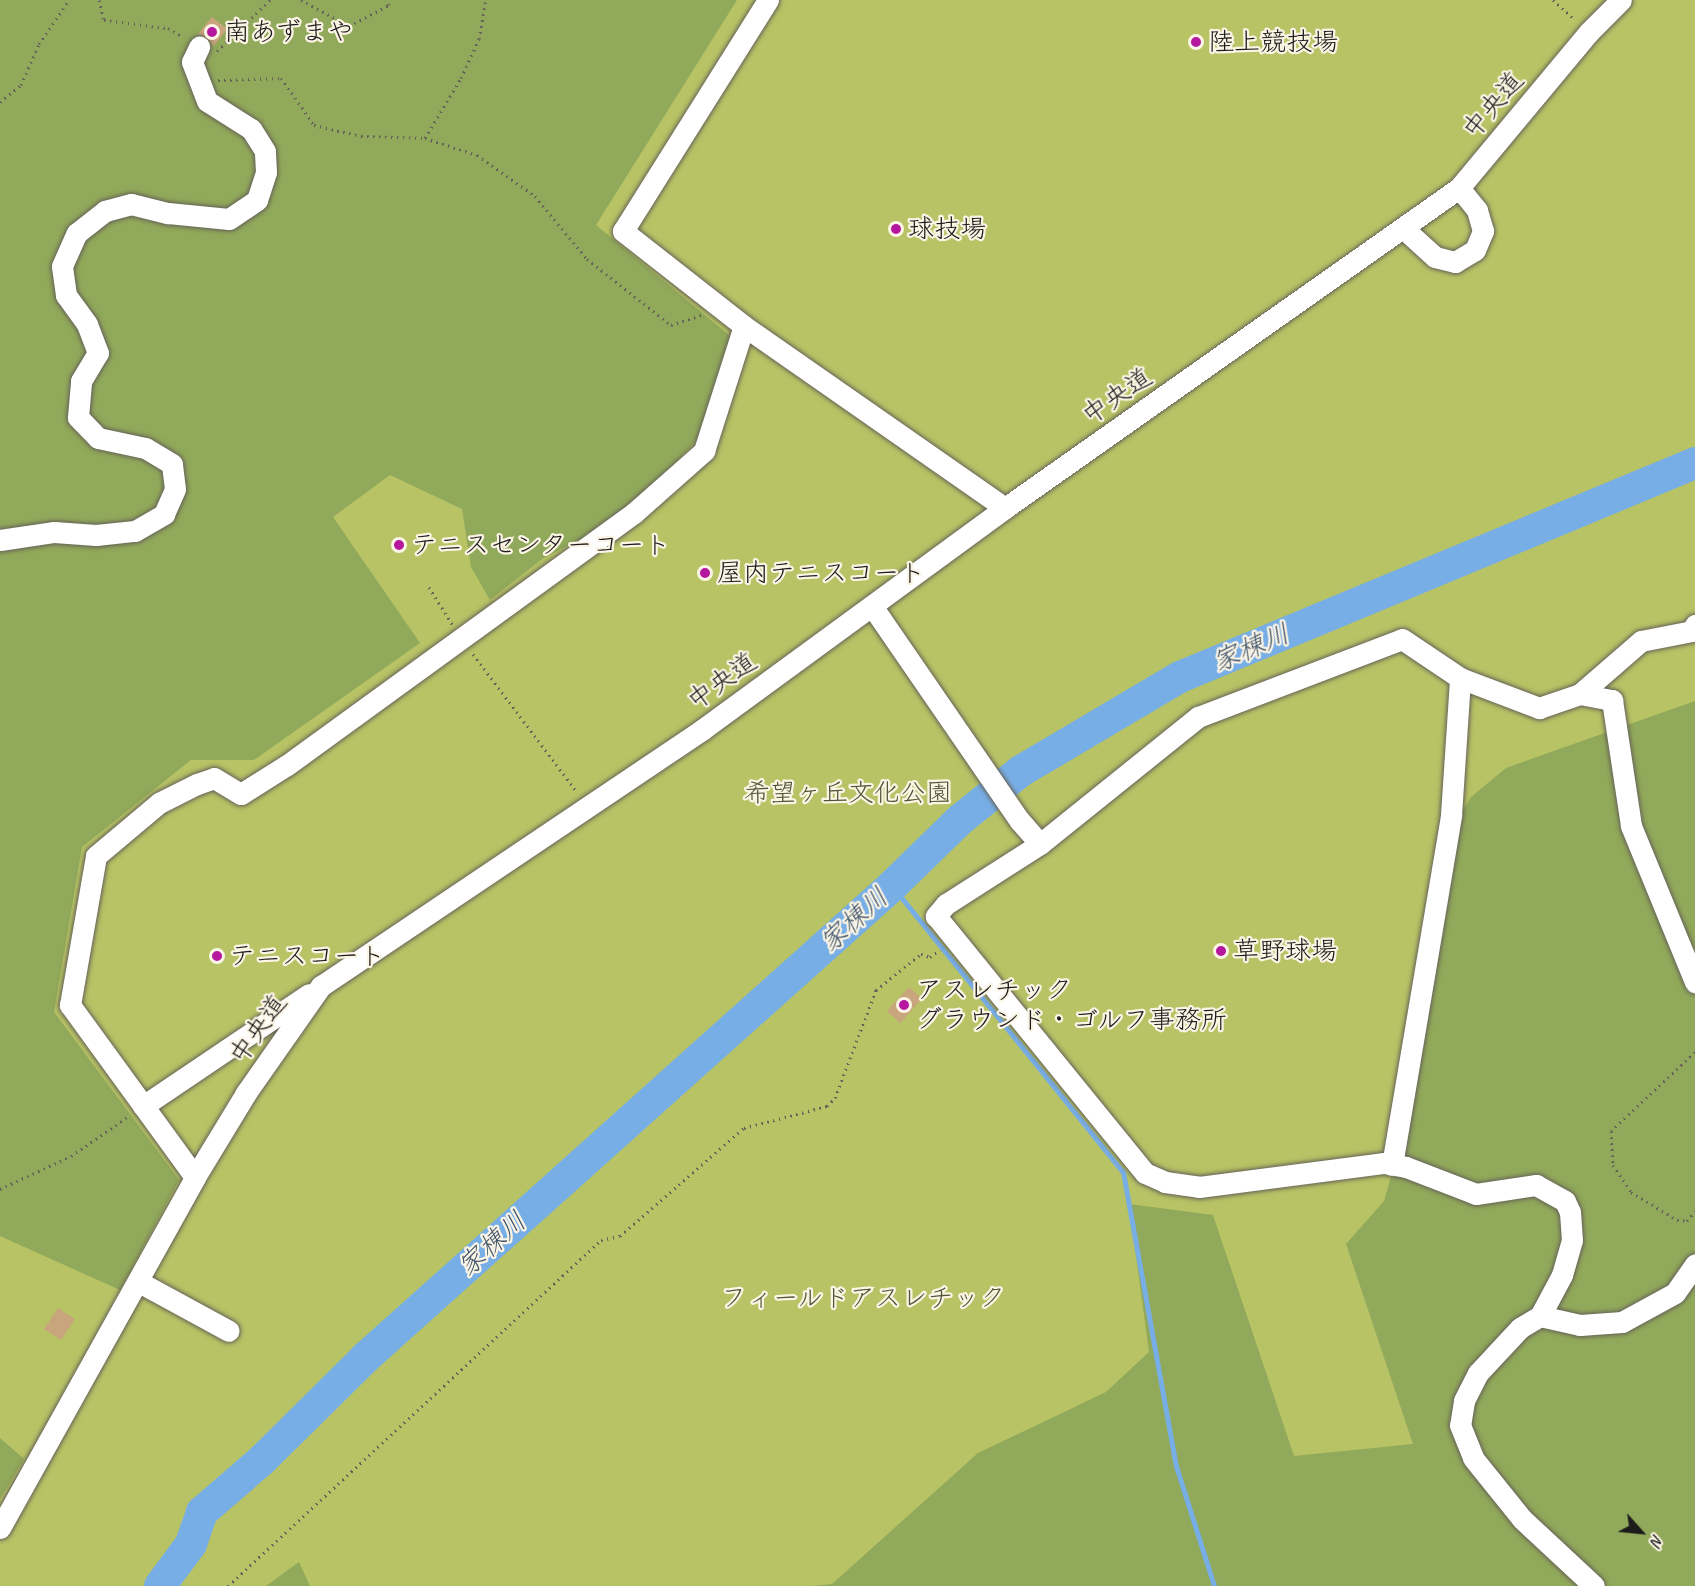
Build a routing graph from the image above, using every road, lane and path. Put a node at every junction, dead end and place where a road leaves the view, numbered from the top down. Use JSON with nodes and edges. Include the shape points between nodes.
{"nodes":[{"id":1,"x":69,"y":0,"type":"edge"},
{"id":2,"x":99,"y":0,"type":"edge"},
{"id":3,"x":270,"y":0,"type":"edge"},
{"id":4,"x":301,"y":0,"type":"edge"},
{"id":5,"x":387,"y":0,"type":"edge"},
{"id":6,"x":486,"y":0,"type":"edge"},
{"id":7,"x":768,"y":0,"type":"edge"},
{"id":8,"x":1553,"y":0,"type":"edge"},
{"id":9,"x":1621,"y":0,"type":"edge"},
{"id":10,"x":1589,"y":32,"type":"junction"},
{"id":11,"x":199,"y":47,"type":"junction"},
{"id":12,"x":196,"y":81,"type":"junction"},
{"id":13,"x":0,"y":102,"type":"edge"},
{"id":14,"x":425,"y":138,"type":"junction"},
{"id":15,"x":1460,"y":188,"type":"junction"},
{"id":16,"x":1403,"y":228,"type":"junction"},
{"id":17,"x":724,"y":308,"type":"junction"},
{"id":18,"x":744,"y":326,"type":"junction"},
{"id":19,"x":1005,"y":508,"type":"junction"},
{"id":20,"x":0,"y":540,"type":"edge"},
{"id":21,"x":429,"y":587,"type":"dead end"},
{"id":22,"x":872,"y":606,"type":"junction"},
{"id":23,"x":1695,"y":625,"type":"edge"},
{"id":24,"x":462,"y":640,"type":"junction"},
{"id":25,"x":1460,"y":678,"type":"junction"},
{"id":26,"x":1580,"y":694,"type":"junction"},
{"id":27,"x":589,"y":807,"type":"junction"},
{"id":28,"x":1040,"y":844,"type":"junction"},
{"id":29,"x":955,"y":939,"type":"junction"},
{"id":30,"x":1695,"y":982,"type":"edge"},
{"id":31,"x":321,"y":986,"type":"junction"},
{"id":32,"x":1695,"y":1052,"type":"edge"},
{"id":33,"x":143,"y":1106,"type":"junction"},
{"id":34,"x":1392,"y":1165,"type":"junction"},
{"id":35,"x":195,"y":1177,"type":"junction"},
{"id":36,"x":0,"y":1189,"type":"edge"},
{"id":37,"x":1695,"y":1211,"type":"edge"},
{"id":38,"x":1695,"y":1264,"type":"edge"},
{"id":39,"x":139,"y":1282,"type":"junction"},
{"id":40,"x":1540,"y":1316,"type":"junction"},
{"id":41,"x":229,"y":1331,"type":"dead end"},
{"id":42,"x":0,"y":1528,"type":"edge"},
{"id":43,"x":228,"y":1586,"type":"edge"},
{"id":44,"x":1594,"y":1586,"type":"edge"}],
"edges":[{"from":1,"to":13,"type":"path","via":[[39,44],[21,85]]},
{"from":2,"to":11,"type":"path","via":[[104,20],[168,28]]},
{"from":3,"to":11,"type":"path","via":[[213,54]]},
{"from":4,"to":5,"type":"path","via":[[349,26],[388,5]]},
{"from":6,"to":14,"type":"path","via":[[479,39]]},
{"from":7,"to":17,"type":"lane","via":[[623,231]]},
{"from":8,"to":10,"type":"path"},
{"from":9,"to":10,"type":"lane","name":"中央道"},
{"from":10,"to":15,"type":"lane","name":"中央道"},
{"from":11,"to":12,"type":"lane","via":[[192,62]]},
{"from":12,"to":14,"type":"path","via":[[281,78],[314,125],[361,136]]},
{"from":12,"to":20,"type":"lane","via":[[207,101],[251,129],[265,151],[266,172],[257,200],[229,219],[168,213],[131,204],[105,211],[77,233],[62,266],[66,295],[87,324],[98,353],[81,381],[78,417],[98,438],[145,448],[172,465],[175,489],[164,513],[135,531],[96,535],[54,532]]},
{"from":14,"to":17,"type":"path","via":[[477,155],[535,196],[587,259],[671,325]]},
{"from":15,"to":16,"type":"lane","name":"中央道"},
{"from":15,"to":16,"type":"lane","via":[[1477,210],[1483,231],[1475,250],[1455,262],[1435,257]]},
{"from":16,"to":19,"type":"lane","name":"中央道"},
{"from":17,"to":18,"type":"lane"},
{"from":18,"to":19,"type":"lane"},
{"from":18,"to":24,"type":"lane","via":[[704,451],[634,513]]},
{"from":19,"to":22,"type":"lane","name":"中央道"},
{"from":21,"to":24,"type":"path"},
{"from":22,"to":27,"type":"lane","name":"中央道"},
{"from":22,"to":28,"type":"lane","via":[[1020,821]]},
{"from":23,"to":26,"type":"lane","via":[[1692,631],[1641,641]]},
{"from":24,"to":27,"type":"path"},
{"from":24,"to":33,"type":"lane","via":[[242,794],[214,778],[197,784],[159,803],[96,856],[70,1005]]},
{"from":25,"to":26,"type":"lane","via":[[1539,708]]},
{"from":25,"to":28,"type":"lane","via":[[1402,639],[1198,717]]},
{"from":25,"to":34,"type":"lane","via":[[1451,816]]},
{"from":26,"to":30,"type":"lane","via":[[1612,700],[1631,826]]},
{"from":27,"to":31,"type":"lane","name":"中央道"},
{"from":28,"to":29,"type":"lane","via":[[946,904],[936,916]]},
{"from":29,"to":34,"type":"lane","via":[[1145,1173],[1165,1182],[1199,1187]]},
{"from":29,"to":43,"type":"path","via":[[930,957],[921,954],[876,990],[836,1098],[827,1106],[744,1128],[620,1236],[601,1240]]},
{"from":31,"to":33,"type":"lane"},
{"from":31,"to":35,"type":"lane","name":"中央道","via":[[246,1093]]},
{"from":32,"to":37,"type":"path","via":[[1611,1131],[1613,1165],[1631,1192],[1677,1220],[1687,1221]]},
{"from":33,"to":35,"type":"lane"},
{"from":33,"to":36,"type":"path","via":[[71,1156]]},
{"from":34,"to":40,"type":"lane","via":[[1476,1194],[1536,1185],[1565,1201],[1572,1240],[1562,1275]]},
{"from":35,"to":39,"type":"lane","name":"中央道"},
{"from":38,"to":40,"type":"lane","via":[[1675,1293],[1622,1322],[1580,1325]]},
{"from":39,"to":41,"type":"lane"},
{"from":39,"to":42,"type":"lane","name":"中央道"},
{"from":40,"to":44,"type":"lane","via":[[1520,1328],[1478,1373],[1464,1401],[1460,1425],[1473,1458],[1521,1519]]}]}
